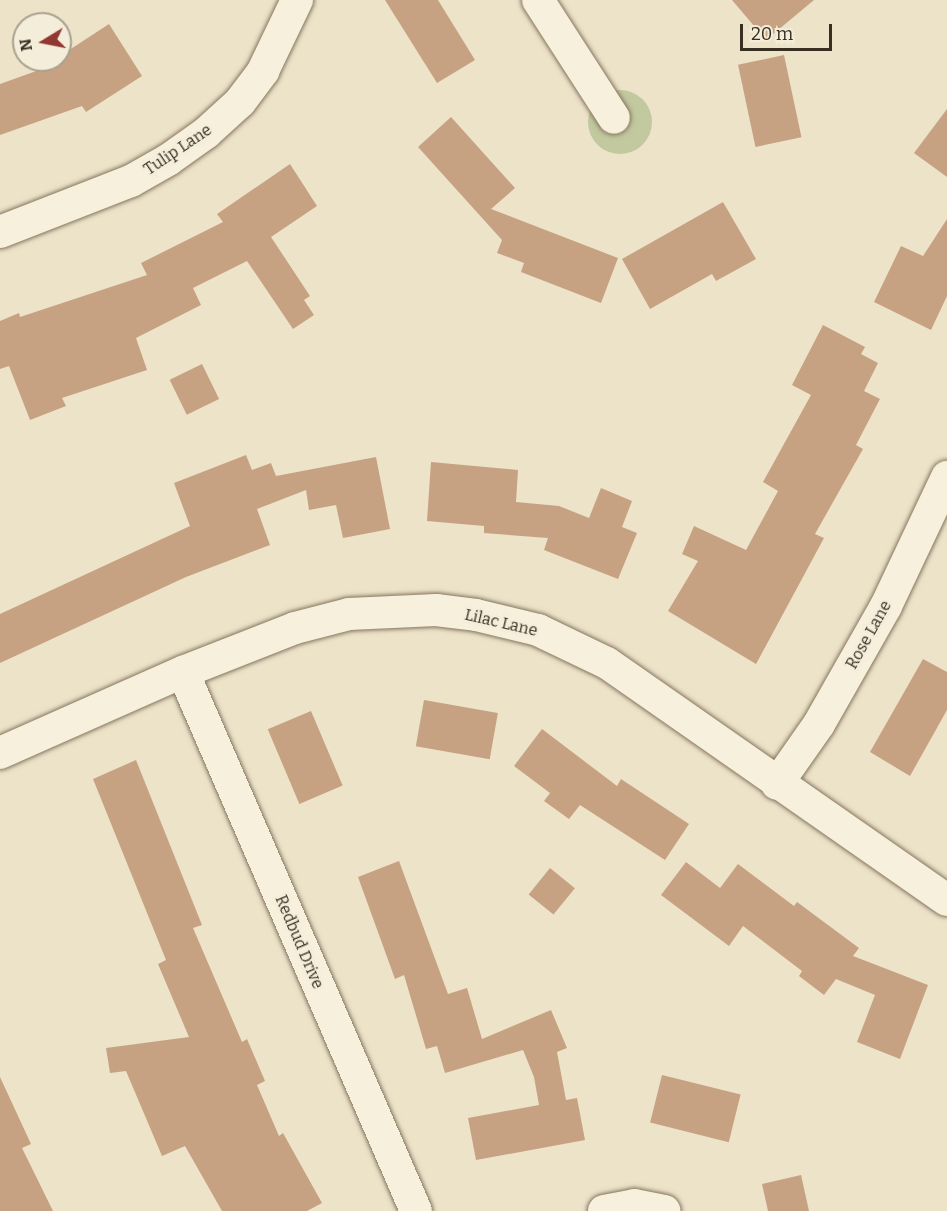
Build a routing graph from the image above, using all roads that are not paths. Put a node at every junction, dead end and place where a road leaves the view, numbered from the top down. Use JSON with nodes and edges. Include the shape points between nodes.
{"nodes":[{"id":1,"x":297,"y":0,"type":"edge"},
{"id":2,"x":538,"y":0,"type":"edge"},
{"id":3,"x":614,"y":118,"type":"dead end"},
{"id":4,"x":0,"y":232,"type":"edge"},
{"id":5,"x":947,"y":477,"type":"edge"},
{"id":6,"x":183,"y":672,"type":"junction"},
{"id":7,"x":0,"y":753,"type":"edge"},
{"id":8,"x":777,"y":784,"type":"junction"},
{"id":9,"x":947,"y":900,"type":"edge"},
{"id":10,"x":416,"y":1211,"type":"edge"},
{"id":11,"x":604,"y":1211,"type":"edge"},
{"id":12,"x":664,"y":1211,"type":"edge"}],
"edges":[{"from":1,"to":4,"type":"street","name":"Tulip Lane","via":[[263,71],[240,102],[206,133],[131,181]]},
{"from":2,"to":3,"type":"street"},
{"from":5,"to":8,"type":"street","name":"Rose Lane","via":[[886,606],[819,724]]},
{"from":6,"to":7,"type":"street","name":"Lilac Lane"},
{"from":6,"to":8,"type":"street","name":"Lilac Lane","via":[[295,628],[349,614],[436,610],[477,615],[538,630],[607,663]]},
{"from":6,"to":10,"type":"street","name":"Redbud Drive"},
{"from":8,"to":9,"type":"street","name":"Lilac Lane"},
{"from":11,"to":12,"type":"street","via":[[634,1205]]}]}
